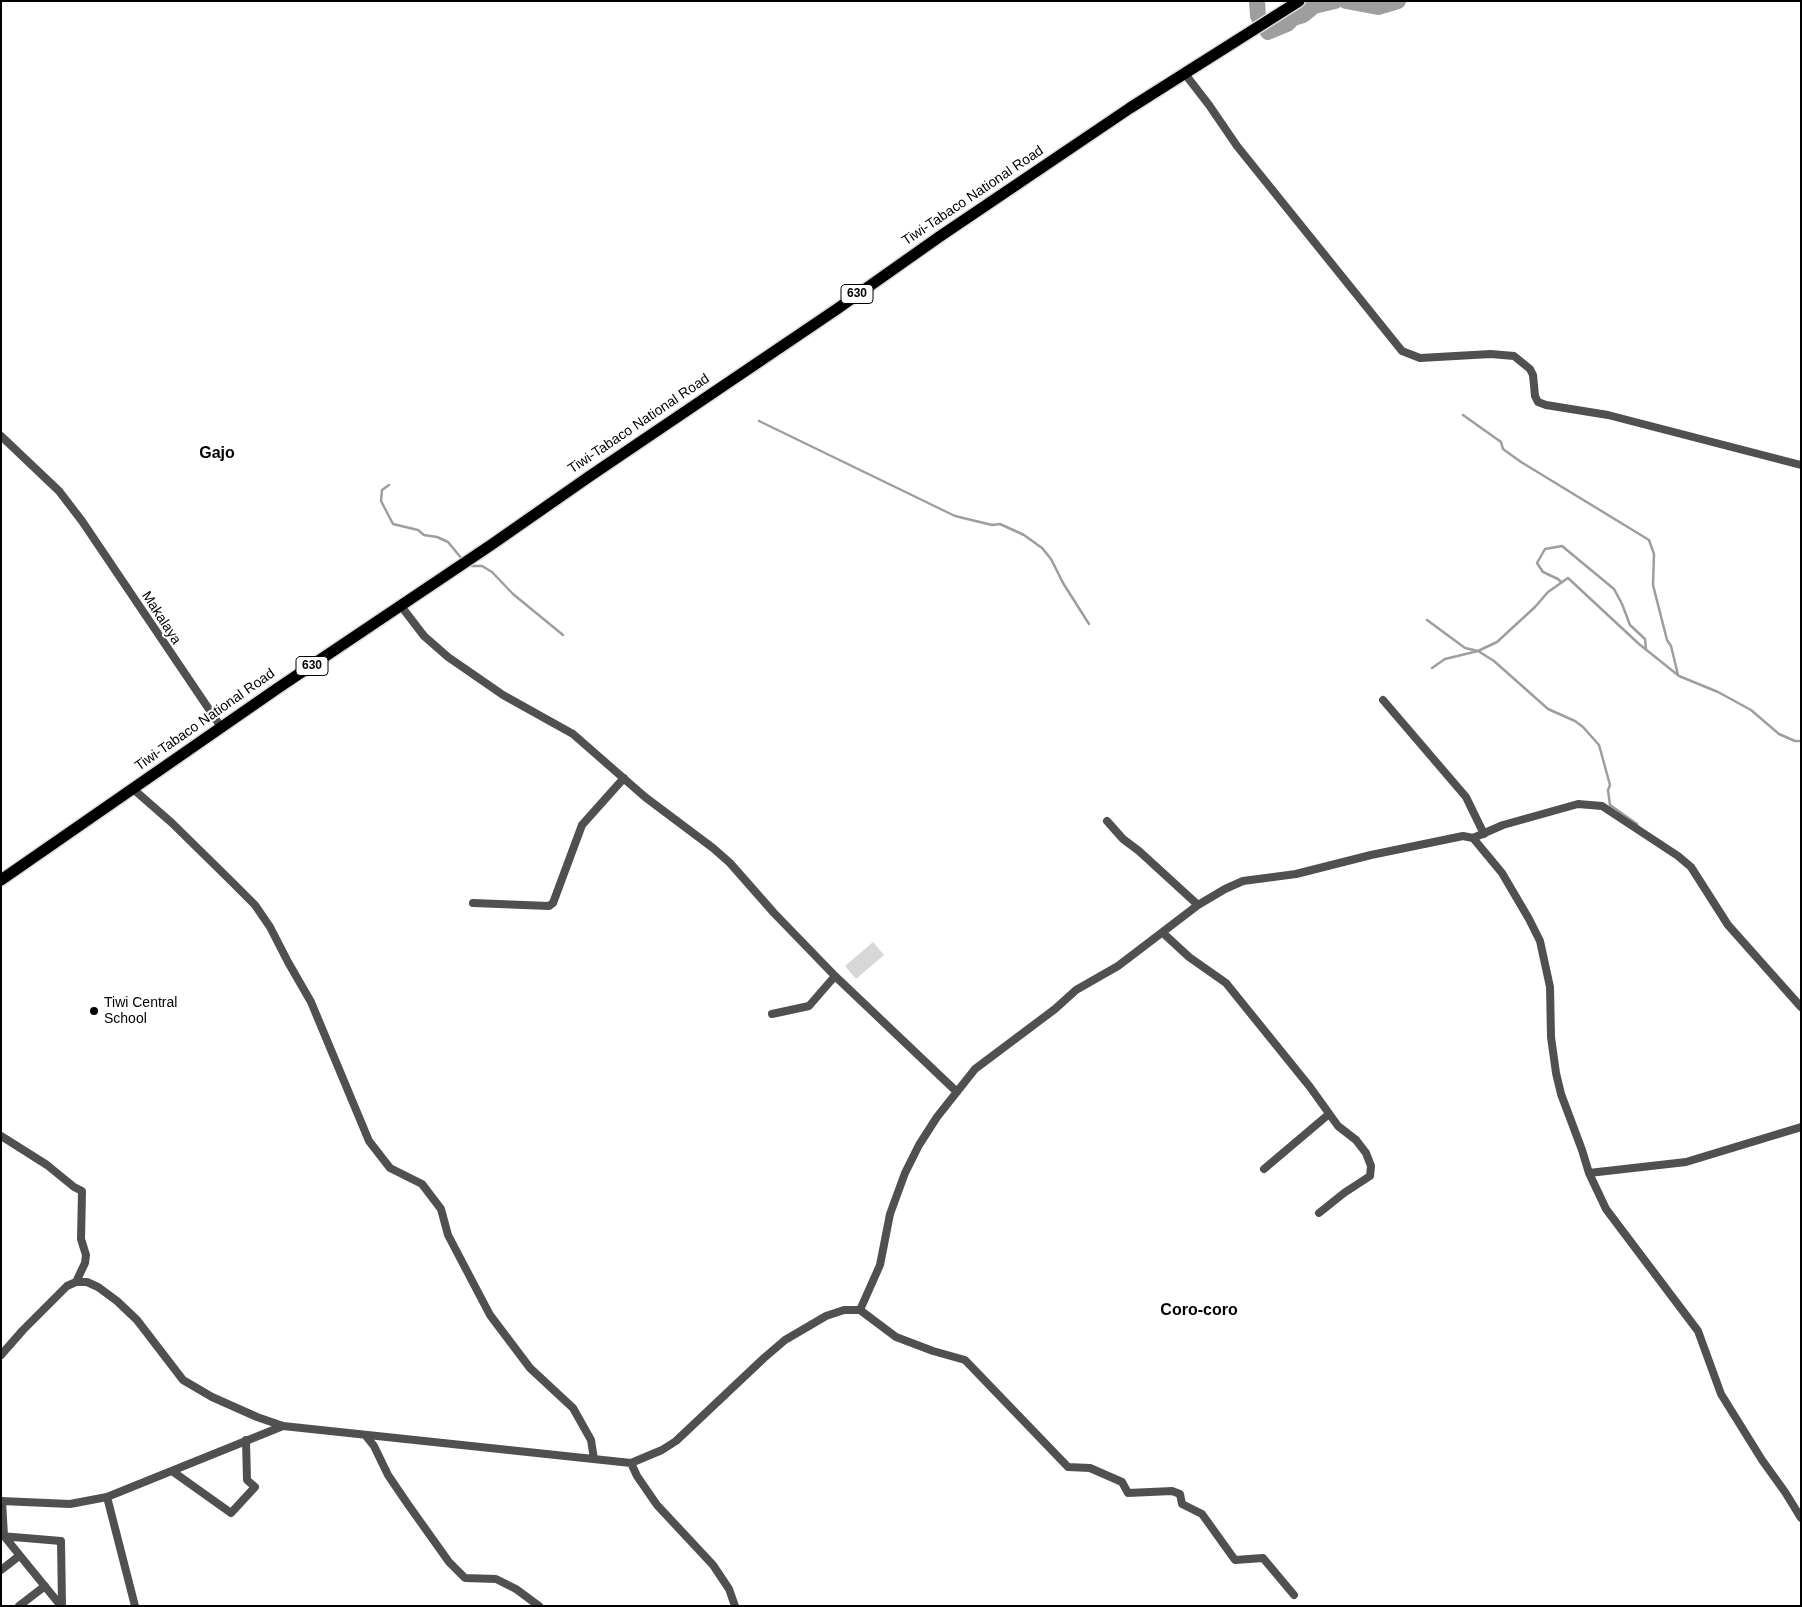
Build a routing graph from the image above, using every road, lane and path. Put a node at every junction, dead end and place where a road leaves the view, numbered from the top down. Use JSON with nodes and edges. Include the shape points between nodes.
{"nodes":[{"id":1,"x":1296,"y":3,"type":"edge"},
{"id":2,"x":1185,"y":74,"type":"junction"},
{"id":3,"x":1,"y":436,"type":"edge"},
{"id":4,"x":1800,"y":463,"type":"edge"},
{"id":5,"x":401,"y":606,"type":"junction"},
{"id":6,"x":1384,"y":700,"type":"dead end"},
{"id":7,"x":221,"y":727,"type":"junction"},
{"id":8,"x":624,"y":778,"type":"junction"},
{"id":9,"x":132,"y":788,"type":"junction"},
{"id":10,"x":1107,"y":822,"type":"dead end"},
{"id":11,"x":1484,"y":834,"type":"junction"},
{"id":12,"x":1473,"y":838,"type":"junction"},
{"id":13,"x":1,"y":880,"type":"edge"},
{"id":14,"x":473,"y":903,"type":"dead end"},
{"id":15,"x":1198,"y":905,"type":"junction"},
{"id":16,"x":1163,"y":933,"type":"junction"},
{"id":17,"x":835,"y":976,"type":"junction"},
{"id":18,"x":1801,"y":1007,"type":"edge"},
{"id":19,"x":772,"y":1014,"type":"dead end"},
{"id":20,"x":957,"y":1092,"type":"junction"},
{"id":21,"x":1329,"y":1114,"type":"junction"},
{"id":22,"x":1801,"y":1127,"type":"edge"},
{"id":23,"x":1,"y":1136,"type":"edge"},
{"id":24,"x":1264,"y":1169,"type":"dead end"},
{"id":25,"x":1589,"y":1173,"type":"junction"},
{"id":26,"x":1319,"y":1213,"type":"dead end"},
{"id":27,"x":76,"y":1282,"type":"junction"},
{"id":28,"x":860,"y":1310,"type":"junction"},
{"id":29,"x":1,"y":1355,"type":"edge"},
{"id":30,"x":283,"y":1426,"type":"junction"},
{"id":31,"x":366,"y":1436,"type":"junction"},
{"id":32,"x":246,"y":1440,"type":"junction"},
{"id":33,"x":594,"y":1459,"type":"junction"},
{"id":34,"x":631,"y":1463,"type":"junction"},
{"id":35,"x":172,"y":1470,"type":"junction"},
{"id":36,"x":107,"y":1497,"type":"junction"},
{"id":37,"x":1,"y":1501,"type":"edge"},
{"id":38,"x":1801,"y":1518,"type":"edge"},
{"id":39,"x":3,"y":1536,"type":"edge"},
{"id":40,"x":19,"y":1556,"type":"junction"},
{"id":41,"x":1,"y":1570,"type":"edge"},
{"id":42,"x":45,"y":1586,"type":"junction"},
{"id":43,"x":1294,"y":1595,"type":"dead end"},
{"id":44,"x":19,"y":1606,"type":"edge"},
{"id":45,"x":61,"y":1606,"type":"edge"},
{"id":46,"x":135,"y":1606,"type":"edge"},
{"id":47,"x":539,"y":1606,"type":"edge"},
{"id":48,"x":735,"y":1606,"type":"edge"}],
"edges":[{"from":1,"to":2,"type":"main road","name":"Tiwi-Tabaco National Road","number":"630"},
{"from":2,"to":4,"type":"street","via":[[1237,146],[1402,350],[1420,358],[1514,356],[1530,369],[1535,396],[1538,402],[1546,405],[1608,415]]},
{"from":2,"to":5,"type":"main road","name":"Tiwi-Tabaco National Road","number":"630","via":[[938,237]]},
{"from":3,"to":7,"type":"street","name":"Makalaya","via":[[59,490]]},
{"from":5,"to":7,"type":"main road","name":"Tiwi-Tabaco National Road","number":"630"},
{"from":5,"to":8,"type":"street","via":[[424,636],[448,657],[503,695],[573,734]]},
{"from":6,"to":11,"type":"street","via":[[1466,797]]},
{"from":7,"to":9,"type":"main road","name":"Tiwi-Tabaco National Road","number":"630"},
{"from":8,"to":14,"type":"street","via":[[582,826],[553,903],[549,906]]},
{"from":8,"to":17,"type":"street","via":[[730,863]]},
{"from":9,"to":13,"type":"main road","name":"Tiwi-Tabaco National Road","number":"630"},
{"from":9,"to":33,"type":"street","via":[[255,905],[311,1002],[369,1142],[390,1168],[422,1184],[441,1209],[448,1235],[490,1315],[530,1368],[572,1408],[591,1440]]},
{"from":10,"to":15,"type":"street"},
{"from":11,"to":12,"type":"street"},
{"from":11,"to":18,"type":"street","via":[[1503,825],[1578,804],[1602,806],[1691,867],[1728,924]]},
{"from":12,"to":15,"type":"street","via":[[1450,838],[1296,874],[1243,881]]},
{"from":12,"to":25,"type":"street","via":[[1502,873],[1540,941],[1550,987],[1550,1037],[1556,1073]]},
{"from":15,"to":16,"type":"street"},
{"from":16,"to":20,"type":"street","via":[[1106,974],[1076,990],[975,1069]]},
{"from":16,"to":21,"type":"street","via":[[1238,995]]},
{"from":17,"to":19,"type":"street","via":[[809,1006]]},
{"from":17,"to":20,"type":"street"},
{"from":20,"to":28,"type":"street","via":[[919,1144],[905,1173],[890,1214],[880,1265]]},
{"from":21,"to":24,"type":"street"},
{"from":21,"to":26,"type":"street","via":[[1366,1152],[1371,1166],[1370,1176]]},
{"from":22,"to":25,"type":"street","via":[[1686,1162]]},
{"from":23,"to":27,"type":"street","via":[[82,1191],[81,1239],[86,1255]]},
{"from":25,"to":38,"type":"street","via":[[1606,1209],[1698,1330],[1721,1394]]},
{"from":27,"to":29,"type":"street","via":[[67,1286]]},
{"from":27,"to":30,"type":"street","via":[[98,1287],[137,1320],[183,1380],[212,1397]]},
{"from":28,"to":34,"type":"street","via":[[844,1310],[826,1316],[785,1340],[676,1441]]},
{"from":28,"to":43,"type":"street","via":[[896,1336],[965,1360],[1068,1467],[1090,1468],[1122,1482],[1128,1493],[1172,1491],[1180,1494],[1182,1504],[1202,1514],[1234,1560],[1263,1558]]},
{"from":30,"to":31,"type":"street"},
{"from":30,"to":32,"type":"street"},
{"from":31,"to":33,"type":"street"},
{"from":31,"to":47,"type":"street","via":[[407,1503],[465,1578],[496,1580],[516,1589]]},
{"from":32,"to":35,"type":"street"},
{"from":32,"to":35,"type":"street","via":[[247,1480],[255,1487],[231,1514]]},
{"from":33,"to":34,"type":"street"},
{"from":34,"to":48,"type":"street","via":[[657,1505],[713,1566],[729,1589]]},
{"from":35,"to":36,"type":"street"},
{"from":36,"to":37,"type":"street","via":[[70,1504]]},
{"from":36,"to":46,"type":"street"},
{"from":37,"to":39,"type":"street"},
{"from":39,"to":40,"type":"street"},
{"from":39,"to":45,"type":"street","via":[[61,1541]]},
{"from":40,"to":41,"type":"street"},
{"from":40,"to":42,"type":"street"},
{"from":42,"to":44,"type":"street"},
{"from":42,"to":45,"type":"street"}]}
